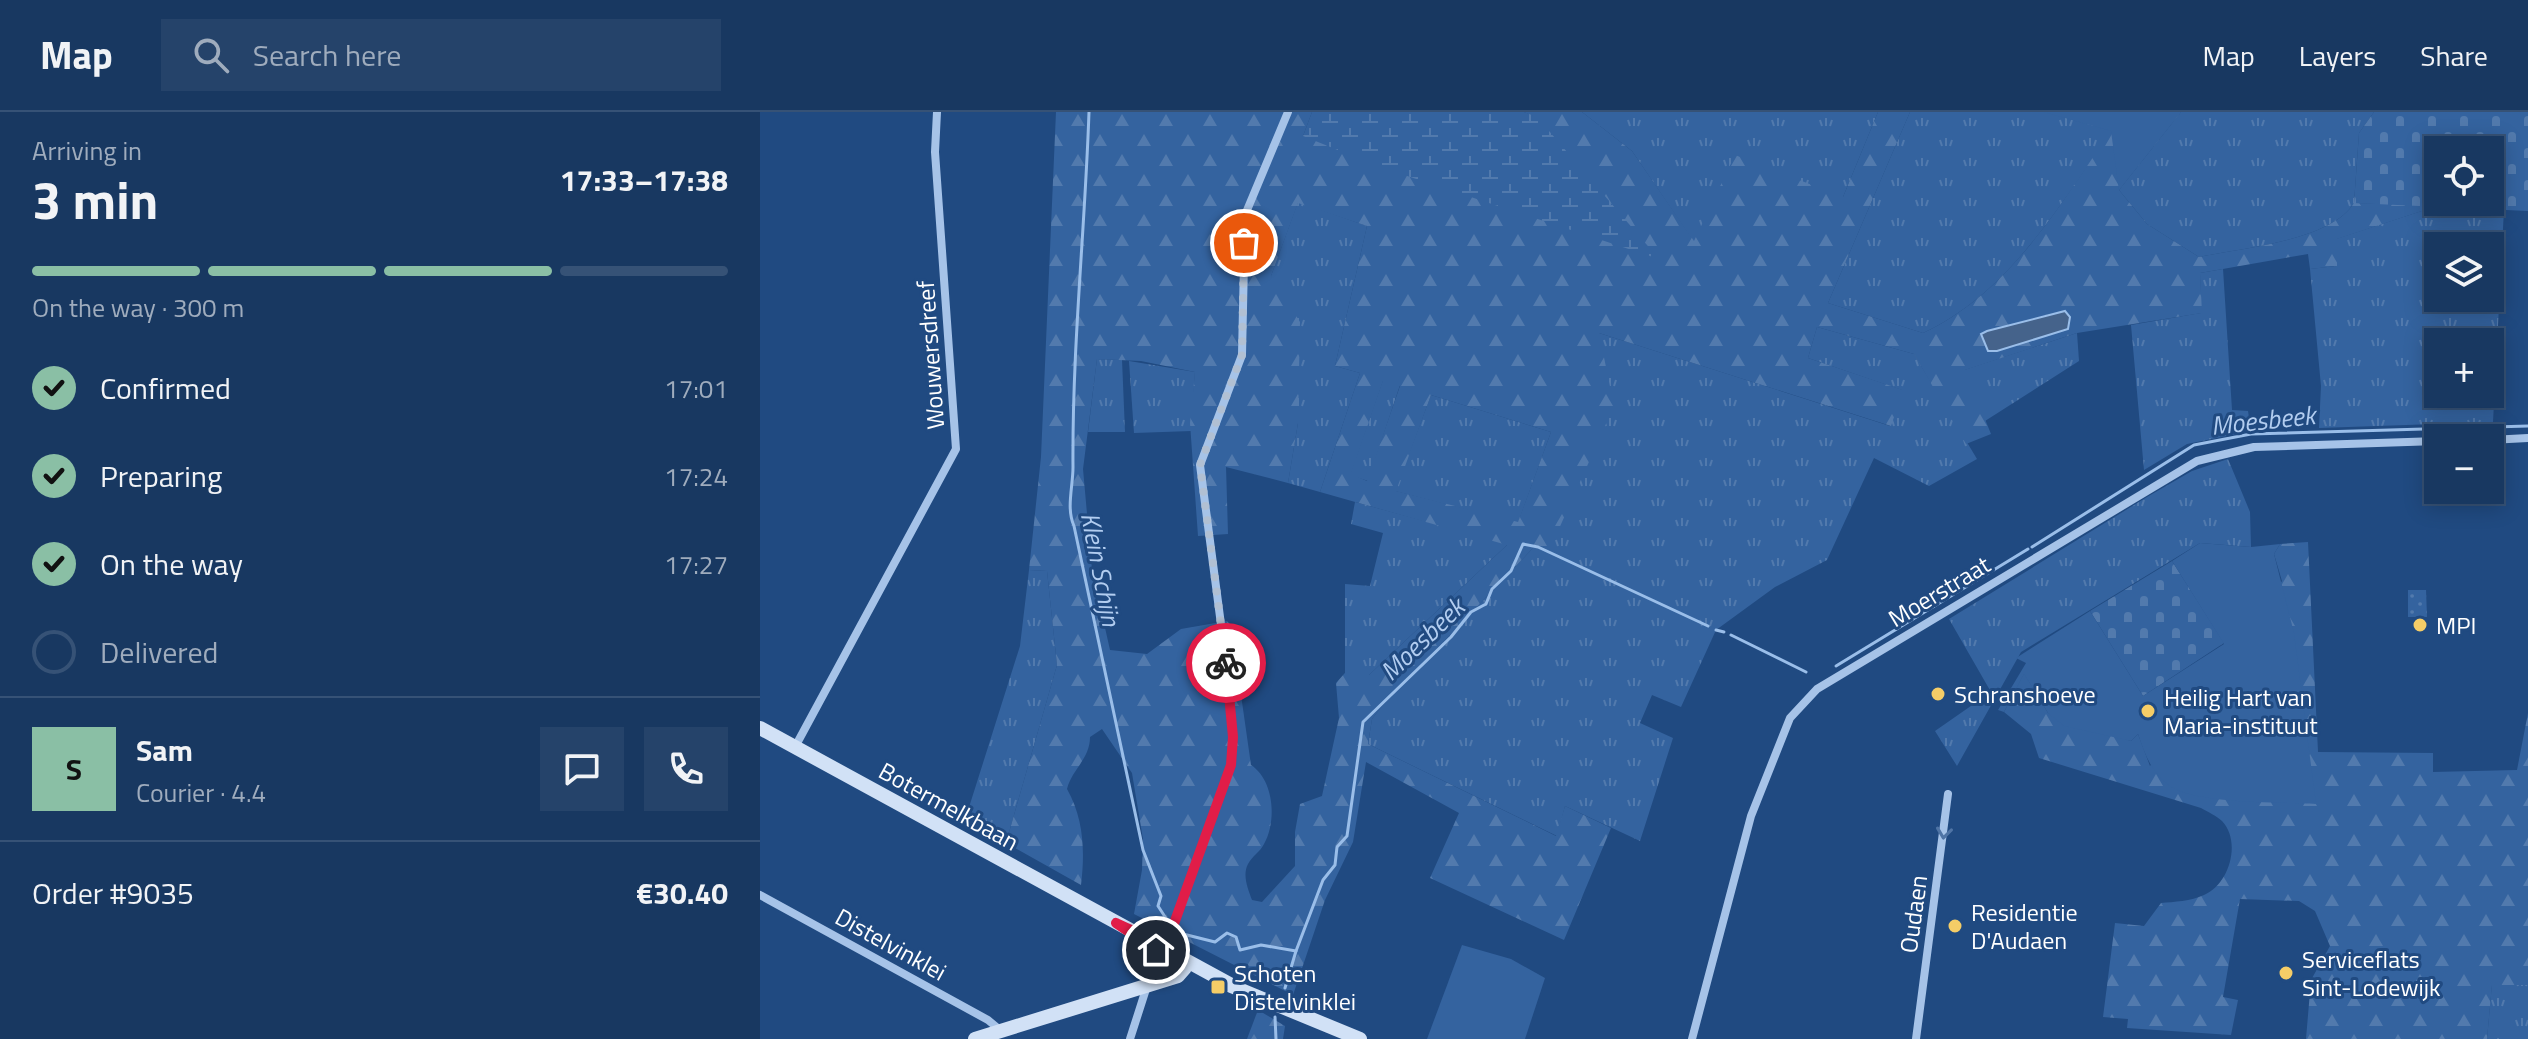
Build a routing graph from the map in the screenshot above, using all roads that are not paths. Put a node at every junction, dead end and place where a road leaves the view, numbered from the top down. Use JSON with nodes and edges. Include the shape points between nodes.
{"nodes":[{"id":1,"x":937,"y":112,"type":"edge"},
{"id":2,"x":1288,"y":112,"type":"edge"},
{"id":3,"x":2528,"y":438,"type":"edge"},
{"id":4,"x":2504,"y":439,"type":"edge"},
{"id":5,"x":2424,"y":441,"type":"edge"},
{"id":6,"x":760,"y":728,"type":"edge"},
{"id":7,"x":795,"y":747,"type":"junction"},
{"id":8,"x":1948,"y":794,"type":"dead end"},
{"id":9,"x":760,"y":895,"type":"edge"},
{"id":10,"x":1164,"y":950,"type":"junction"},
{"id":11,"x":1185,"y":968,"type":"junction"},
{"id":12,"x":1147,"y":986,"type":"junction"},
{"id":13,"x":1233,"y":986,"type":"junction"},
{"id":14,"x":1000,"y":1030,"type":"junction"},
{"id":15,"x":976,"y":1039,"type":"edge"},
{"id":16,"x":1130,"y":1039,"type":"edge"},
{"id":17,"x":1360,"y":1039,"type":"edge"},
{"id":18,"x":1692,"y":1039,"type":"edge"},
{"id":19,"x":1916,"y":1039,"type":"edge"}],
"edges":[{"from":1,"to":7,"type":"street","name":"Wouwersdreef","via":[[935,152],[956,449]]},
{"from":2,"to":10,"type":"street","via":[[1245,215],[1242,355],[1200,465],[1227,670],[1231,765]]},
{"from":3,"to":4,"type":"street"},
{"from":5,"to":18,"type":"street","name":"Moerstraat","via":[[2254,447],[2197,461],[1817,689],[1790,718],[1751,816]]},
{"from":6,"to":7,"type":"main road","name":"Botermelkbaan"},
{"from":7,"to":10,"type":"main road","name":"Botermelkbaan"},
{"from":8,"to":19,"type":"street","name":"Oudaen","one_way":true},
{"from":9,"to":14,"type":"street","name":"Distelvinklei"},
{"from":10,"to":11,"type":"main road","name":"Botermelkbaan"},
{"from":10,"to":13,"type":"main road","name":"Botermelkbaan"},
{"from":11,"to":12,"type":"main road","via":[[1178,976]]},
{"from":11,"to":13,"type":"main road","name":"Botermelkbaan"},
{"from":12,"to":14,"type":"main road"},
{"from":12,"to":16,"type":"street"},
{"from":13,"to":17,"type":"main road","name":"Botermelkbaan"},
{"from":14,"to":15,"type":"main road"}]}
